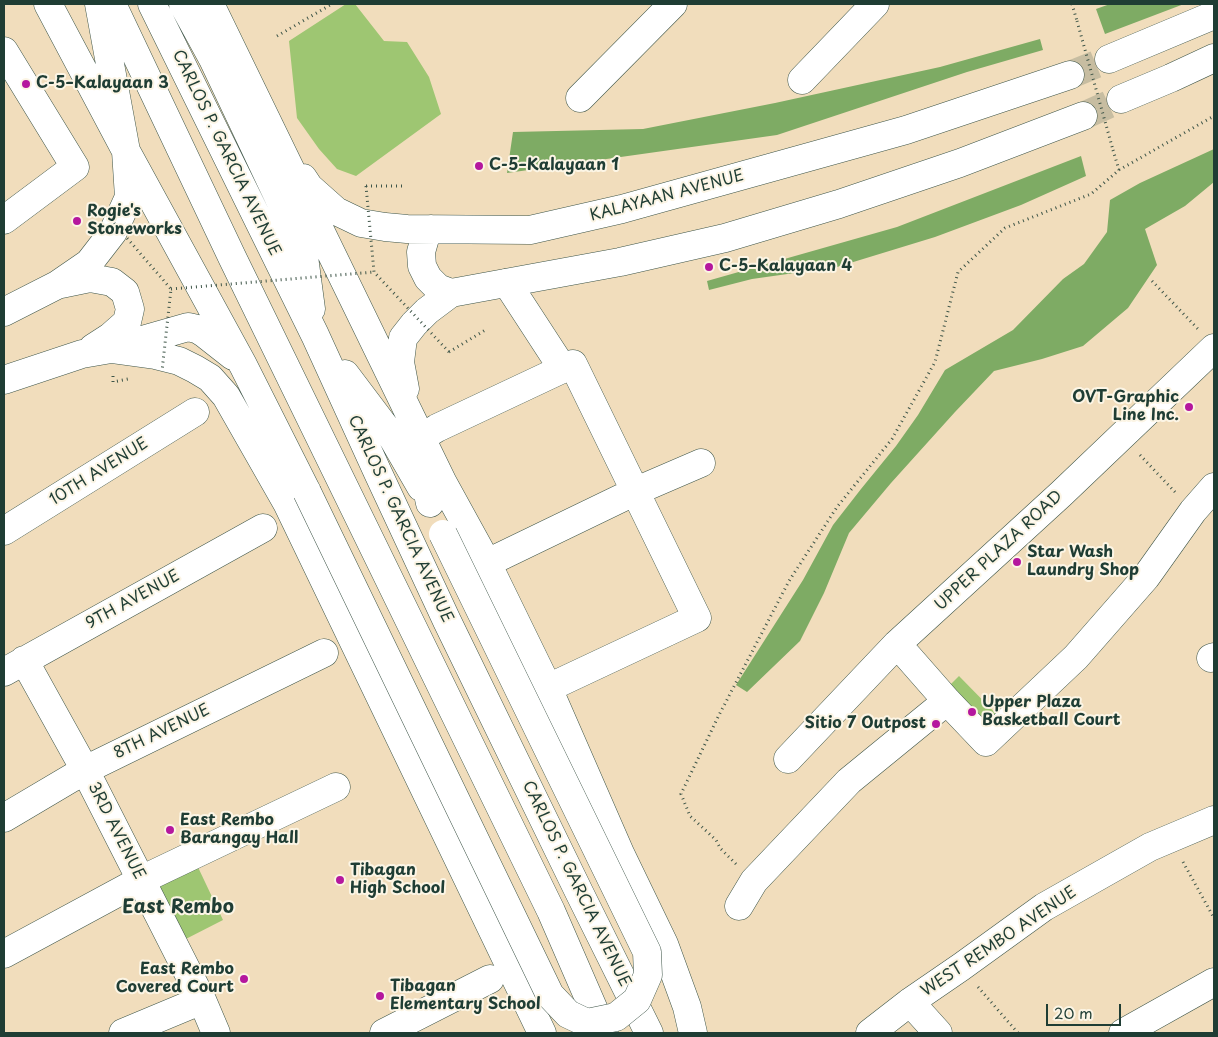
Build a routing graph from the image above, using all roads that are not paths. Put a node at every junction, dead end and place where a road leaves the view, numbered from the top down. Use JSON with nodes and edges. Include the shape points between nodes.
{"nodes":[{"id":1,"x":48,"y":4,"type":"edge"},
{"id":2,"x":99,"y":4,"type":"edge"},
{"id":3,"x":112,"y":4,"type":"edge"},
{"id":4,"x":152,"y":4,"type":"edge"},
{"id":5,"x":183,"y":4,"type":"edge"},
{"id":6,"x":210,"y":4,"type":"edge"},
{"id":7,"x":673,"y":4,"type":"edge"},
{"id":8,"x":875,"y":4,"type":"edge"},
{"id":9,"x":1214,"y":15,"type":"edge"},
{"id":10,"x":4,"y":51,"type":"edge"},
{"id":11,"x":1109,"y":58,"type":"tunnel mouth"},
{"id":12,"x":1214,"y":58,"type":"edge"},
{"id":13,"x":213,"y":59,"type":"junction"},
{"id":14,"x":1070,"y":74,"type":"tunnel mouth"},
{"id":15,"x":802,"y":80,"type":"dead end"},
{"id":16,"x":580,"y":98,"type":"dead end"},
{"id":17,"x":1121,"y":99,"type":"tunnel mouth"},
{"id":18,"x":1082,"y":116,"type":"tunnel mouth"},
{"id":19,"x":280,"y":150,"type":"junction"},
{"id":20,"x":126,"y":151,"type":"junction"},
{"id":21,"x":4,"y":220,"type":"edge"},
{"id":22,"x":431,"y":229,"type":"junction"},
{"id":23,"x":507,"y":284,"type":"junction"},
{"id":24,"x":57,"y":285,"type":"junction"},
{"id":25,"x":451,"y":293,"type":"junction"},
{"id":26,"x":4,"y":312,"type":"edge"},
{"id":27,"x":315,"y":335,"type":"junction"},
{"id":28,"x":111,"y":349,"type":"junction"},
{"id":29,"x":82,"y":354,"type":"junction"},
{"id":30,"x":1207,"y":354,"type":"edge"},
{"id":31,"x":243,"y":365,"type":"junction"},
{"id":32,"x":562,"y":370,"type":"junction"},
{"id":33,"x":4,"y":380,"type":"edge"},
{"id":34,"x":195,"y":412,"type":"dead end"},
{"id":35,"x":416,"y":427,"type":"junction"},
{"id":36,"x":701,"y":463,"type":"dead end"},
{"id":37,"x":1214,"y":487,"type":"edge"},
{"id":38,"x":636,"y":491,"type":"junction"},
{"id":39,"x":430,"y":503,"type":"junction"},
{"id":40,"x":263,"y":528,"type":"dead end"},
{"id":41,"x":4,"y":531,"type":"edge"},
{"id":42,"x":487,"y":563,"type":"junction"},
{"id":43,"x":897,"y":644,"type":"junction"},
{"id":44,"x":324,"y":653,"type":"dead end"},
{"id":45,"x":14,"y":666,"type":"edge"},
{"id":46,"x":548,"y":688,"type":"junction"},
{"id":47,"x":947,"y":701,"type":"junction"},
{"id":48,"x":788,"y":759,"type":"dead end"},
{"id":49,"x":85,"y":770,"type":"junction"},
{"id":50,"x":336,"y":787,"type":"dead end"},
{"id":51,"x":4,"y":818,"type":"edge"},
{"id":52,"x":1214,"y":820,"type":"edge"},
{"id":53,"x":141,"y":880,"type":"junction"},
{"id":54,"x":739,"y":906,"type":"dead end"},
{"id":55,"x":4,"y":954,"type":"edge"},
{"id":56,"x":490,"y":979,"type":"dead end"},
{"id":57,"x":1214,"y":982,"type":"edge"},
{"id":58,"x":202,"y":1000,"type":"junction"},
{"id":59,"x":910,"y":1002,"type":"junction"},
{"id":60,"x":122,"y":1033,"type":"edge"},
{"id":61,"x":216,"y":1033,"type":"edge"},
{"id":62,"x":384,"y":1033,"type":"edge"},
{"id":63,"x":542,"y":1033,"type":"edge"},
{"id":64,"x":604,"y":1033,"type":"edge"},
{"id":65,"x":649,"y":1033,"type":"edge"},
{"id":66,"x":693,"y":1033,"type":"edge"},
{"id":67,"x":870,"y":1033,"type":"edge"},
{"id":68,"x":938,"y":1033,"type":"edge"},
{"id":69,"x":1123,"y":1033,"type":"edge"}],
"edges":[{"from":1,"to":20,"type":"main road"},
{"from":2,"to":20,"type":"main road"},
{"from":3,"to":64,"type":"main road","name":"CARLOS P. GARCIA AVENUE","via":[[551,911]]},
{"from":4,"to":27,"type":"main road","name":"CARLOS P. GARCIA AVENUE"},
{"from":5,"to":13,"type":"main road"},
{"from":6,"to":19,"type":"main road"},
{"from":7,"to":16,"type":"main road"},
{"from":8,"to":15,"type":"main road"},
{"from":9,"to":11,"type":"main road"},
{"from":10,"to":21,"type":"main road","via":[[75,167]]},
{"from":12,"to":17,"type":"main road"},
{"from":13,"to":19,"type":"main road"},
{"from":13,"to":27,"type":"main road","via":[[302,249]]},
{"from":14,"to":22,"type":"main road","name":"KALAYAAN AVENUE","via":[[906,130],[622,209],[530,230]]},
{"from":18,"to":23,"type":"main road","via":[[960,163],[725,238]]},
{"from":19,"to":22,"type":"main road","name":"KALAYAAN AVENUE","via":[[309,187],[336,211],[361,223]]},
{"from":19,"to":35,"type":"main road"},
{"from":20,"to":24,"type":"main road","via":[[129,196],[113,232],[89,263]]},
{"from":20,"to":31,"type":"main road"},
{"from":22,"to":25,"type":"main road","via":[[421,252],[422,266],[438,288]]},
{"from":23,"to":25,"type":"main road"},
{"from":23,"to":32,"type":"main road"},
{"from":24,"to":26,"type":"main road"},
{"from":24,"to":29,"type":"main road","via":[[90,278],[112,282],[125,292],[130,309],[127,322]]},
{"from":25,"to":35,"type":"main road","via":[[427,311],[403,338],[400,362]]},
{"from":27,"to":39,"type":"main road","via":[[391,434]]},
{"from":27,"to":65,"type":"main road","name":"CARLOS P. GARCIA AVENUE","via":[[447,621]]},
{"from":28,"to":29,"type":"main road"},
{"from":28,"to":31,"type":"main road","via":[[188,327],[205,334]]},
{"from":28,"to":63,"type":"main road","via":[[179,362],[210,378],[226,396],[287,503]]},
{"from":29,"to":33,"type":"main road"},
{"from":30,"to":43,"type":"main road","name":"UPPER PLAZA ROAD"},
{"from":31,"to":39,"type":"main road","bridge":true,"via":[[308,492],[550,995],[568,1014],[587,1023],[616,1017],[637,1000],[648,974],[647,952]]},
{"from":32,"to":35,"type":"main road","via":[[437,428]]},
{"from":32,"to":38,"type":"main road","via":[[573,364]]},
{"from":34,"to":41,"type":"main road","name":"10TH AVENUE"},
{"from":35,"to":39,"type":"main road"},
{"from":35,"to":42,"type":"main road"},
{"from":36,"to":38,"type":"main road"},
{"from":37,"to":47,"type":"main road","via":[[1193,510],[1146,577],[1076,657],[986,742]]},
{"from":38,"to":42,"type":"main road"},
{"from":38,"to":46,"type":"main road","via":[[697,618]]},
{"from":40,"to":45,"type":"main road","name":"9TH AVENUE"},
{"from":42,"to":46,"type":"main road"},
{"from":43,"to":47,"type":"main road"},
{"from":43,"to":48,"type":"main road","name":"UPPER PLAZA ROAD"},
{"from":44,"to":49,"type":"main road","name":"8TH AVENUE"},
{"from":45,"to":49,"type":"main road","name":"3RD AVENUE"},
{"from":46,"to":66,"type":"main road","via":[[620,853],[664,944]]},
{"from":47,"to":54,"type":"main road","via":[[849,781],[754,881]]},
{"from":49,"to":51,"type":"main road","name":"8TH AVENUE"},
{"from":49,"to":53,"type":"main road","name":"3RD AVENUE"},
{"from":50,"to":53,"type":"main road"},
{"from":52,"to":59,"type":"main road","name":"WEST REMBO AVENUE","via":[[1150,847],[1044,907]]},
{"from":53,"to":55,"type":"main road"},
{"from":53,"to":58,"type":"main road","name":"3RD AVENUE"},
{"from":56,"to":62,"type":"main road"},
{"from":57,"to":69,"type":"main road"},
{"from":58,"to":60,"type":"main road"},
{"from":58,"to":61,"type":"main road","name":"3RD AVENUE"},
{"from":59,"to":67,"type":"main road","name":"WEST REMBO AVENUE"},
{"from":59,"to":68,"type":"main road"}]}
